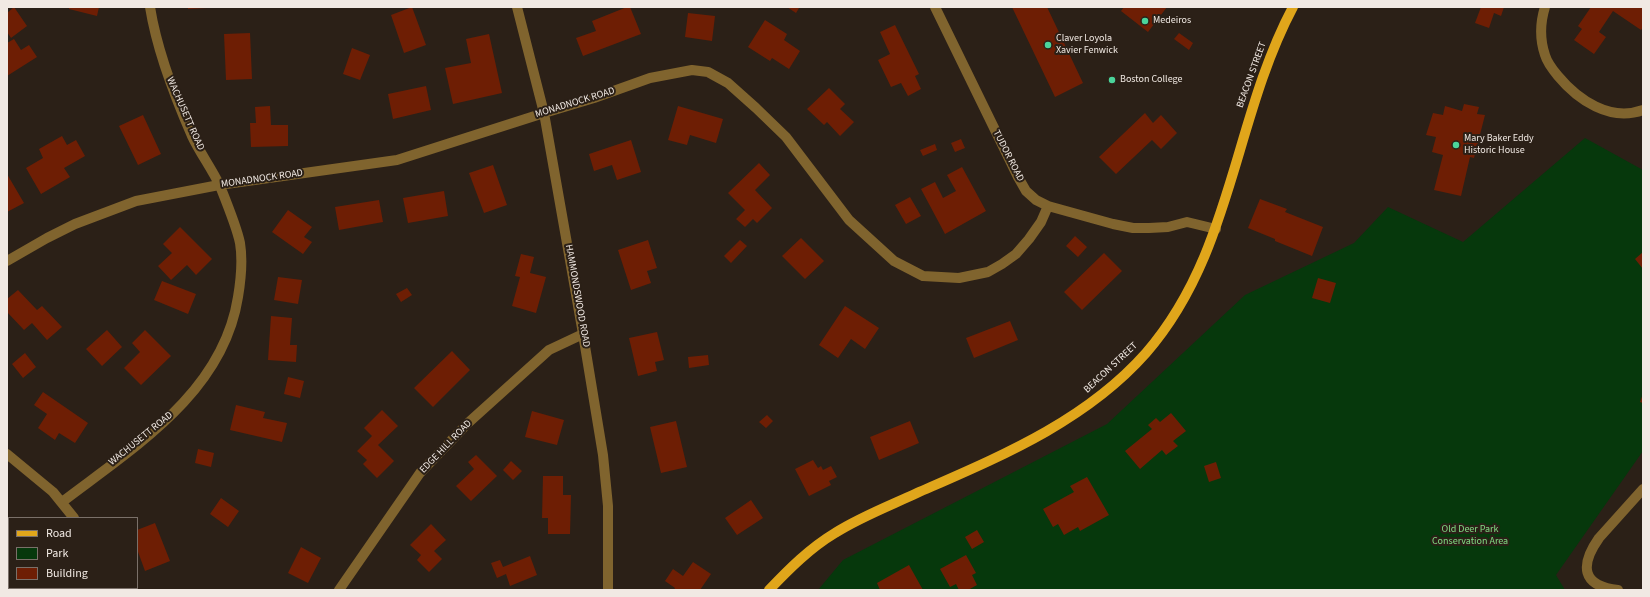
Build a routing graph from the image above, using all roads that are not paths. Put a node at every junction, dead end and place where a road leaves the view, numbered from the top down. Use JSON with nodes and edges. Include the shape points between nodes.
{"nodes":[{"id":1,"x":150,"y":7,"type":"edge"},
{"id":2,"x":517,"y":7,"type":"edge"},
{"id":3,"x":935,"y":7,"type":"edge"},
{"id":4,"x":1293,"y":7,"type":"edge"},
{"id":5,"x":1545,"y":7,"type":"edge"},
{"id":6,"x":1643,"y":110,"type":"edge"},
{"id":7,"x":544,"y":113,"type":"junction"},
{"id":8,"x":219,"y":185,"type":"junction"},
{"id":9,"x":1048,"y":206,"type":"junction"},
{"id":10,"x":1216,"y":229,"type":"junction"},
{"id":11,"x":7,"y":261,"type":"edge"},
{"id":12,"x":584,"y":334,"type":"junction"},
{"id":13,"x":7,"y":454,"type":"edge"},
{"id":14,"x":1643,"y":489,"type":"edge"},
{"id":15,"x":62,"y":502,"type":"junction"},
{"id":16,"x":73,"y":517,"type":"edge"},
{"id":17,"x":339,"y":590,"type":"edge"},
{"id":18,"x":608,"y":590,"type":"edge"},
{"id":19,"x":769,"y":590,"type":"edge"},
{"id":20,"x":1618,"y":590,"type":"edge"}],
"edges":[{"from":1,"to":8,"type":"street","name":"WACHUSETT ROAD","via":[[168,76],[193,136]]},
{"from":2,"to":7,"type":"street","name":"HAMMONDSWOOD ROAD"},
{"from":3,"to":9,"type":"street","name":"TUDOR ROAD","via":[[1018,177],[1026,191]]},
{"from":4,"to":10,"type":"main road","name":"BEACON STREET","via":[[1276,41],[1260,83]]},
{"from":5,"to":6,"type":"street","via":[[1541,34],[1545,57],[1564,83],[1590,104],[1605,111],[1620,113]]},
{"from":7,"to":8,"type":"street","name":"MONADNOCK ROAD","via":[[397,160]]},
{"from":7,"to":9,"type":"street","name":"MONADNOCK ROAD","via":[[650,78],[692,70],[708,72],[728,83],[786,137],[849,220],[894,261],[923,276],[959,278],[988,272],[1016,254],[1041,222]]},
{"from":7,"to":12,"type":"street","name":"HAMMONDSWOOD ROAD"},
{"from":8,"to":11,"type":"street","name":"MONADNOCK ROAD","via":[[136,201],[105,212],[47,238]]},
{"from":8,"to":15,"type":"street","name":"WACHUSETT ROAD","via":[[239,242],[242,262],[234,316],[223,348],[210,370],[174,413]]},
{"from":9,"to":10,"type":"street","name":"TUDOR ROAD","via":[[1133,228],[1168,227],[1188,222]]},
{"from":10,"to":19,"type":"main road","name":"BEACON STREET","via":[[1193,283],[1172,319],[1145,353],[1098,399],[1038,436],[990,461],[834,533],[800,559]]},
{"from":12,"to":17,"type":"street","name":"EDGE HILL ROAD","via":[[550,350],[468,423],[425,467]]},
{"from":12,"to":18,"type":"street","name":"HAMMONDSWOOD ROAD","via":[[603,455],[608,506]]},
{"from":13,"to":15,"type":"street"},
{"from":14,"to":20,"type":"street","via":[[1606,528],[1592,547],[1586,566],[1587,574],[1598,586]]},
{"from":15,"to":16,"type":"street"}]}
